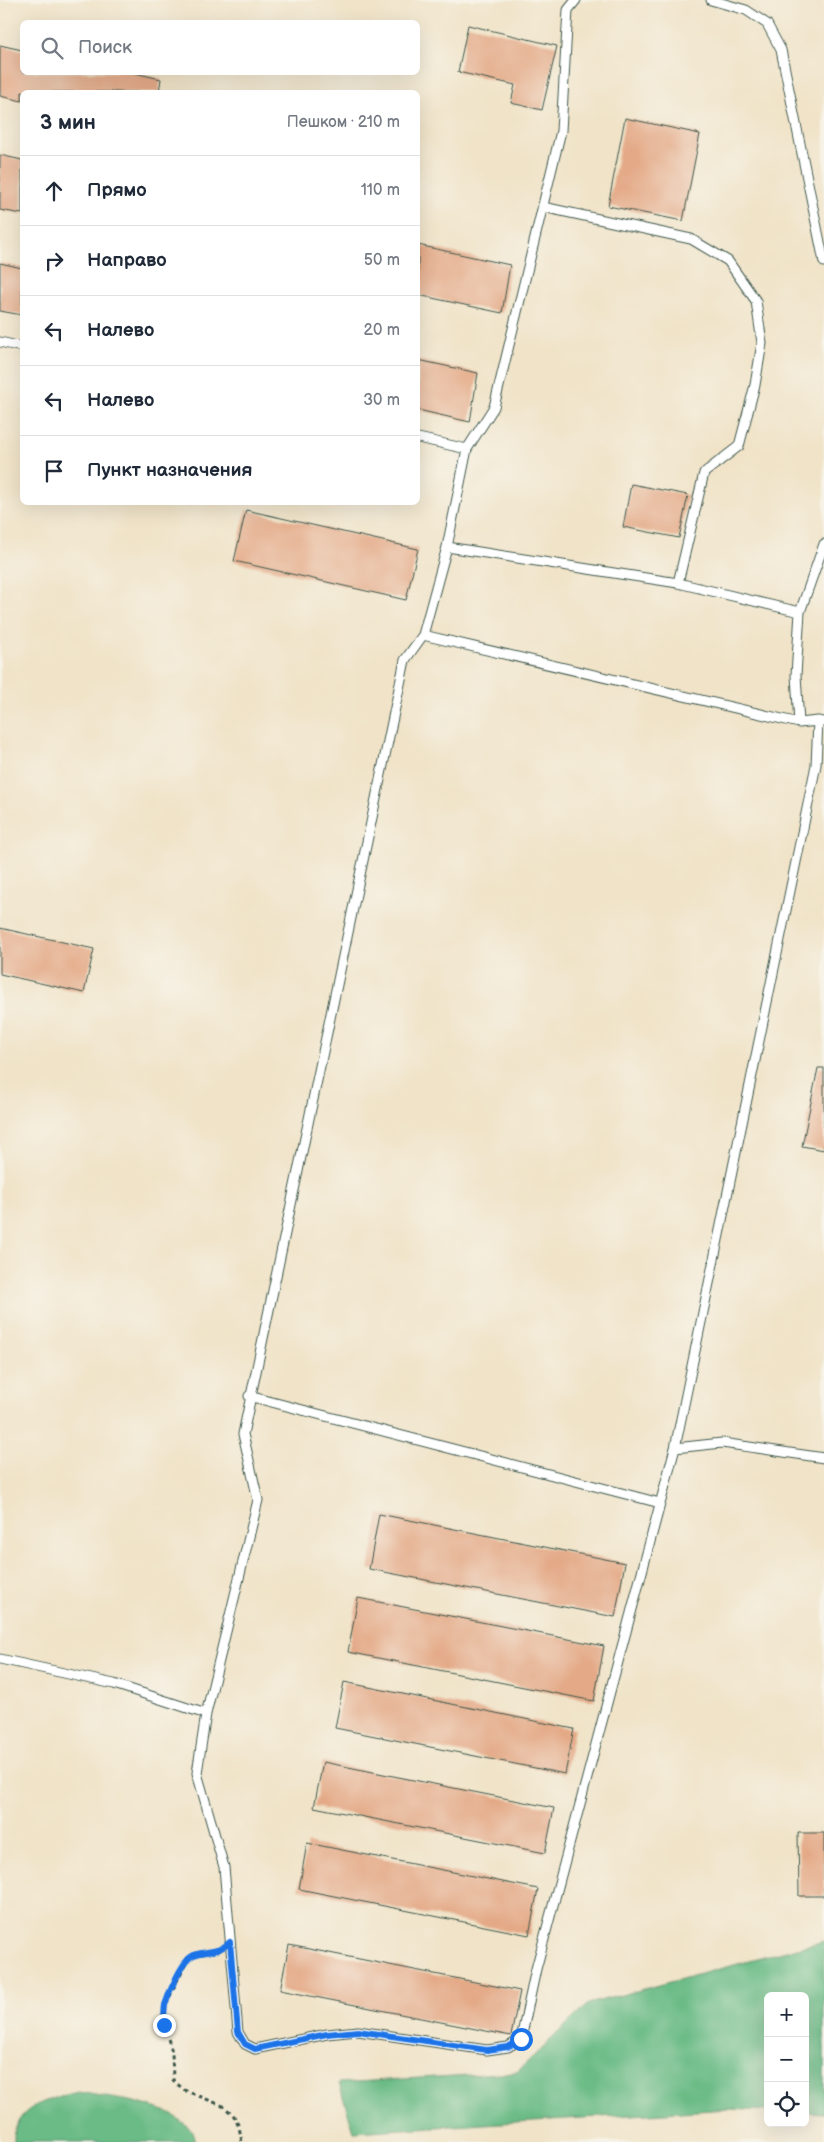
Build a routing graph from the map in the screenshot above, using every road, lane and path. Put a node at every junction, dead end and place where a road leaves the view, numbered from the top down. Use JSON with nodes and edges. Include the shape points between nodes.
{"nodes":[{"id":1,"x":576,"y":0,"type":"edge"},
{"id":2,"x":711,"y":0,"type":"edge"},
{"id":3,"x":543,"y":207,"type":"junction"},
{"id":4,"x":824,"y":262,"type":"edge"},
{"id":5,"x":0,"y":342,"type":"edge"},
{"id":6,"x":20,"y":347,"type":"edge"},
{"id":7,"x":420,"y":438,"type":"edge"},
{"id":8,"x":467,"y":449,"type":"junction"},
{"id":9,"x":824,"y":544,"type":"edge"},
{"id":10,"x":447,"y":547,"type":"junction"},
{"id":11,"x":678,"y":583,"type":"junction"},
{"id":12,"x":800,"y":612,"type":"junction"},
{"id":13,"x":423,"y":635,"type":"junction"},
{"id":14,"x":821,"y":722,"type":"edge"},
{"id":15,"x":799,"y":723,"type":"junction"},
{"id":16,"x":249,"y":1396,"type":"junction"},
{"id":17,"x":675,"y":1448,"type":"junction"},
{"id":18,"x":824,"y":1458,"type":"edge"},
{"id":19,"x":660,"y":1503,"type":"junction"},
{"id":20,"x":0,"y":1659,"type":"edge"},
{"id":21,"x":206,"y":1714,"type":"junction"},
{"id":22,"x":230,"y":1942,"type":"junction"},
{"id":23,"x":242,"y":2142,"type":"edge"}],
"edges":[{"from":1,"to":3,"type":"lane","via":[[568,10],[561,131]]},
{"from":2,"to":4,"type":"lane","via":[[746,10],[767,24],[782,50]]},
{"from":3,"to":8,"type":"lane","via":[[494,407]]},
{"from":3,"to":11,"type":"lane","via":[[691,239],[728,261],[756,301],[762,343],[739,446],[704,473]]},
{"from":5,"to":6,"type":"lane"},
{"from":7,"to":8,"type":"lane"},
{"from":8,"to":10,"type":"lane"},
{"from":9,"to":12,"type":"lane"},
{"from":10,"to":11,"type":"lane"},
{"from":10,"to":13,"type":"lane"},
{"from":11,"to":12,"type":"lane"},
{"from":12,"to":15,"type":"lane","via":[[796,675]]},
{"from":13,"to":15,"type":"lane"},
{"from":13,"to":16,"type":"lane","via":[[405,660]]},
{"from":14,"to":15,"type":"lane"},
{"from":14,"to":17,"type":"lane","via":[[816,765]]},
{"from":16,"to":19,"type":"lane"},
{"from":16,"to":21,"type":"lane","via":[[243,1434],[258,1500]]},
{"from":17,"to":18,"type":"lane","via":[[722,1443]]},
{"from":17,"to":19,"type":"lane"},
{"from":19,"to":22,"type":"lane","via":[[536,1969],[521,2039],[508,2047],[487,2050],[358,2031],[255,2049],[245,2044],[238,2032]]},
{"from":20,"to":21,"type":"lane","via":[[114,1684]]},
{"from":21,"to":22,"type":"lane","via":[[196,1773],[224,1868]]},
{"from":22,"to":23,"type":"path","via":[[223,1949],[188,1958],[165,2006],[164,2025],[172,2052],[174,2080],[184,2090],[234,2114]]}]}
